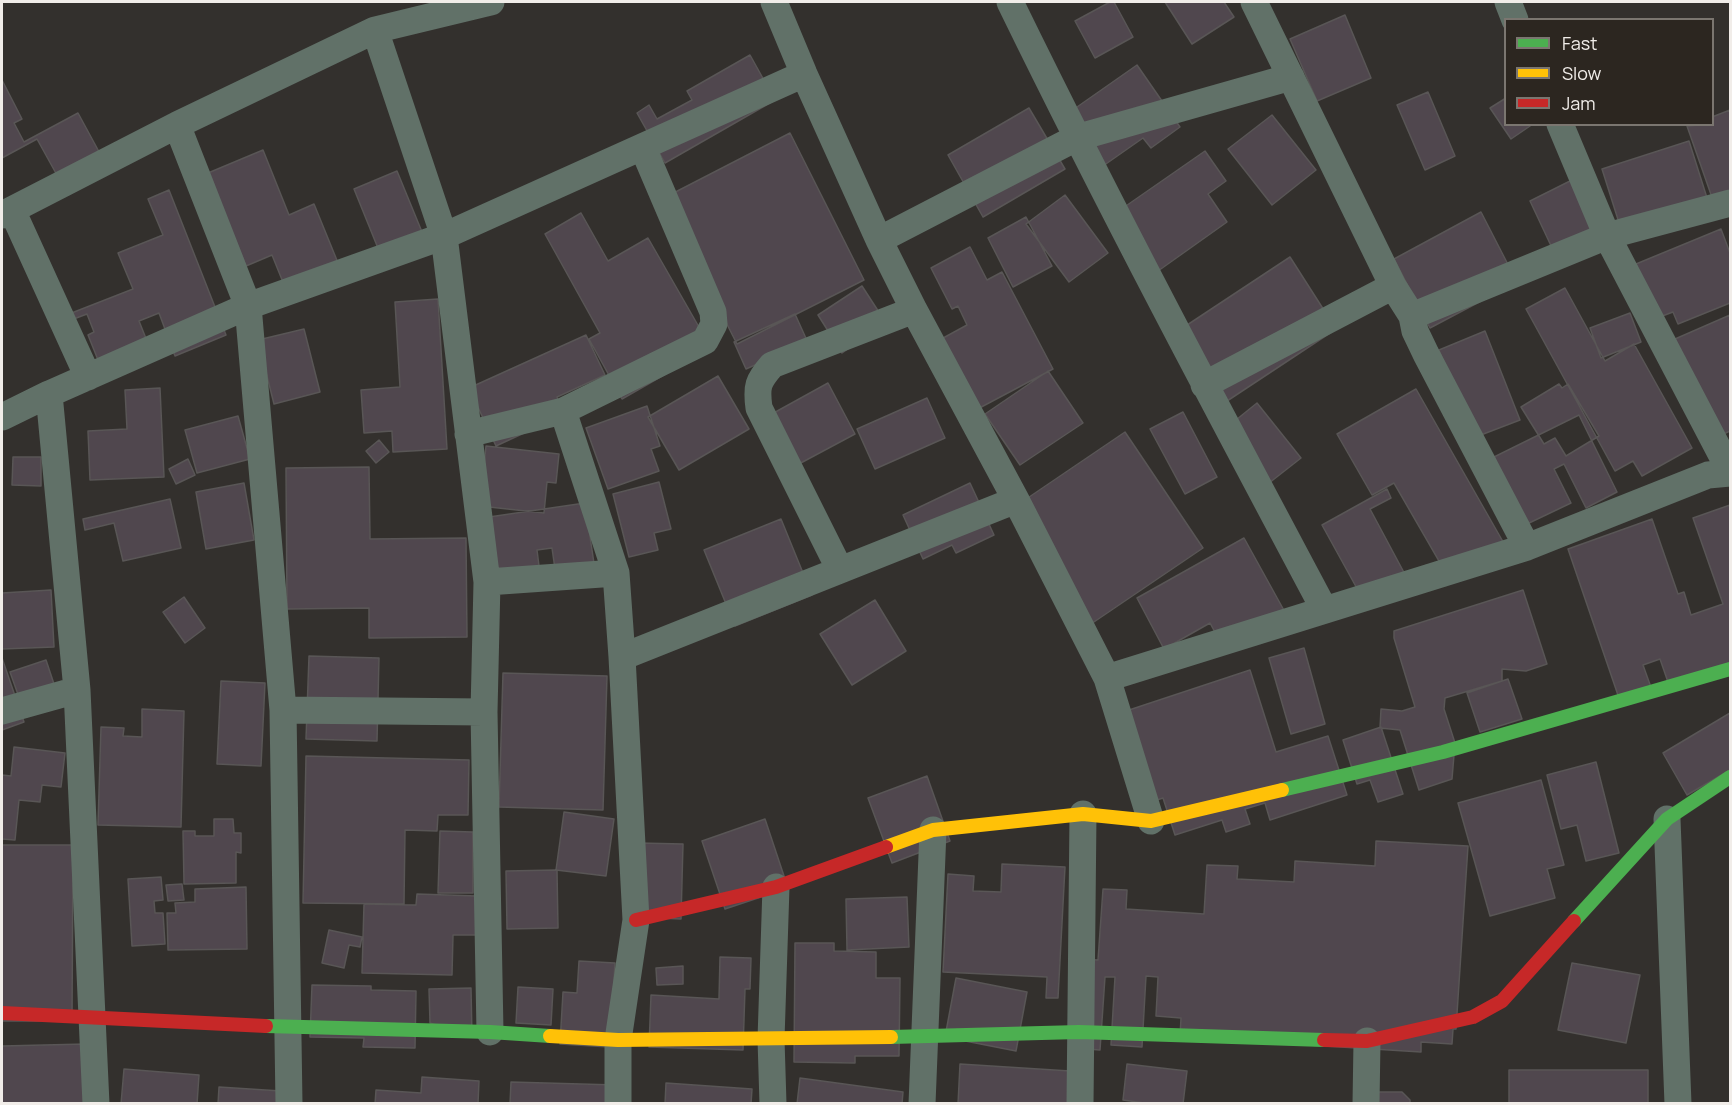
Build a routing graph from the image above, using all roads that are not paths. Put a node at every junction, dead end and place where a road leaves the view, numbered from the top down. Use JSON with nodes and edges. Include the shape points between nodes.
{"nodes":[{"id":1,"x":491,"y":2,"type":"edge"},
{"id":2,"x":774,"y":2,"type":"edge"},
{"id":3,"x":1010,"y":2,"type":"edge"},
{"id":4,"x":1254,"y":2,"type":"edge"},
{"id":5,"x":1508,"y":2,"type":"edge"},
{"id":6,"x":1514,"y":18,"type":"edge"},
{"id":7,"x":375,"y":30,"type":"junction"},
{"id":8,"x":804,"y":74,"type":"junction"},
{"id":9,"x":1291,"y":77,"type":"junction"},
{"id":10,"x":177,"y":125,"type":"junction"},
{"id":11,"x":1561,"y":126,"type":"edge"},
{"id":12,"x":1076,"y":138,"type":"junction"},
{"id":13,"x":643,"y":148,"type":"junction"},
{"id":14,"x":1731,"y":203,"type":"edge"},
{"id":15,"x":7,"y":212,"type":"edge"},
{"id":16,"x":1607,"y":236,"type":"junction"},
{"id":17,"x":444,"y":237,"type":"junction"},
{"id":18,"x":879,"y":240,"type":"junction"},
{"id":19,"x":1393,"y":286,"type":"junction"},
{"id":20,"x":248,"y":306,"type":"junction"},
{"id":21,"x":914,"y":310,"type":"junction"},
{"id":22,"x":1412,"y":316,"type":"junction"},
{"id":23,"x":88,"y":376,"type":"junction"},
{"id":24,"x":1204,"y":385,"type":"junction"},
{"id":25,"x":49,"y":394,"type":"junction"},
{"id":26,"x":562,"y":411,"type":"junction"},
{"id":27,"x":2,"y":417,"type":"edge"},
{"id":28,"x":468,"y":434,"type":"junction"},
{"id":29,"x":1731,"y":472,"type":"edge"},
{"id":30,"x":1016,"y":500,"type":"junction"},
{"id":31,"x":1527,"y":547,"type":"junction"},
{"id":32,"x":840,"y":570,"type":"junction"},
{"id":33,"x":616,"y":573,"type":"junction"},
{"id":34,"x":487,"y":582,"type":"junction"},
{"id":35,"x":1324,"y":609,"type":"junction"},
{"id":36,"x":622,"y":657,"type":"junction"},
{"id":37,"x":1731,"y":669,"type":"edge"},
{"id":38,"x":1107,"y":678,"type":"junction"},
{"id":39,"x":77,"y":690,"type":"junction"},
{"id":40,"x":283,"y":710,"type":"junction"},
{"id":41,"x":2,"y":711,"type":"edge"},
{"id":42,"x":484,"y":712,"type":"junction"},
{"id":43,"x":1731,"y":777,"type":"edge"},
{"id":44,"x":1083,"y":814,"type":"junction"},
{"id":45,"x":1667,"y":819,"type":"junction"},
{"id":46,"x":1151,"y":821,"type":"junction"},
{"id":47,"x":933,"y":830,"type":"junction"},
{"id":48,"x":776,"y":887,"type":"junction"},
{"id":49,"x":636,"y":920,"type":"junction"},
{"id":50,"x":2,"y":1013,"type":"edge"},
{"id":51,"x":92,"y":1016,"type":"junction"},
{"id":52,"x":289,"y":1027,"type":"junction"},
{"id":53,"x":490,"y":1032,"type":"junction"},
{"id":54,"x":1079,"y":1032,"type":"junction"},
{"id":55,"x":924,"y":1037,"type":"junction"},
{"id":56,"x":771,"y":1039,"type":"junction"},
{"id":57,"x":618,"y":1040,"type":"junction"},
{"id":58,"x":1367,"y":1041,"type":"junction"},
{"id":59,"x":96,"y":1104,"type":"edge"},
{"id":60,"x":289,"y":1104,"type":"edge"},
{"id":61,"x":618,"y":1104,"type":"edge"},
{"id":62,"x":773,"y":1104,"type":"edge"},
{"id":63,"x":922,"y":1104,"type":"edge"},
{"id":64,"x":1080,"y":1104,"type":"edge"},
{"id":65,"x":1366,"y":1104,"type":"edge"},
{"id":66,"x":1678,"y":1104,"type":"edge"}],
"edges":[{"from":1,"to":7,"type":"street"},
{"from":2,"to":8,"type":"street"},
{"from":3,"to":12,"type":"street"},
{"from":4,"to":9,"type":"street"},
{"from":5,"to":6,"type":"street"},
{"from":7,"to":10,"type":"street"},
{"from":7,"to":17,"type":"street"},
{"from":8,"to":13,"type":"street"},
{"from":8,"to":18,"type":"street"},
{"from":9,"to":12,"type":"street"},
{"from":9,"to":19,"type":"street"},
{"from":10,"to":15,"type":"street"},
{"from":10,"to":20,"type":"street"},
{"from":11,"to":16,"type":"street"},
{"from":12,"to":18,"type":"street"},
{"from":12,"to":24,"type":"street"},
{"from":13,"to":17,"type":"street"},
{"from":13,"to":26,"type":"street","via":[[713,312],[714,324],[705,341]]},
{"from":14,"to":16,"type":"street"},
{"from":15,"to":23,"type":"street"},
{"from":16,"to":22,"type":"street"},
{"from":16,"to":29,"type":"street"},
{"from":17,"to":20,"type":"street"},
{"from":17,"to":28,"type":"street"},
{"from":18,"to":21,"type":"street"},
{"from":19,"to":22,"type":"street"},
{"from":19,"to":24,"type":"street"},
{"from":20,"to":23,"type":"street"},
{"from":20,"to":40,"type":"street"},
{"from":21,"to":30,"type":"street"},
{"from":21,"to":32,"type":"street","via":[[772,365],[756,391],[759,408]]},
{"from":22,"to":31,"type":"street","via":[[1422,346]]},
{"from":23,"to":25,"type":"street"},
{"from":24,"to":35,"type":"street"},
{"from":25,"to":27,"type":"street"},
{"from":25,"to":39,"type":"street"},
{"from":26,"to":28,"type":"street"},
{"from":26,"to":33,"type":"street"},
{"from":28,"to":34,"type":"street"},
{"from":29,"to":31,"type":"street","via":[[1708,475]]},
{"from":30,"to":32,"type":"street"},
{"from":30,"to":38,"type":"street"},
{"from":31,"to":35,"type":"street"},
{"from":32,"to":36,"type":"street"},
{"from":33,"to":34,"type":"street"},
{"from":33,"to":36,"type":"street"},
{"from":34,"to":42,"type":"street"},
{"from":35,"to":38,"type":"street"},
{"from":36,"to":49,"type":"street"},
{"from":37,"to":46,"type":"street","via":[[1443,752]]},
{"from":38,"to":46,"type":"street"},
{"from":39,"to":41,"type":"street"},
{"from":39,"to":51,"type":"street"},
{"from":40,"to":42,"type":"street"},
{"from":40,"to":52,"type":"street"},
{"from":42,"to":53,"type":"street"},
{"from":43,"to":45,"type":"street"},
{"from":44,"to":46,"type":"street"},
{"from":44,"to":47,"type":"street"},
{"from":44,"to":54,"type":"street"},
{"from":45,"to":58,"type":"street","via":[[1502,1001],[1473,1017]]},
{"from":45,"to":66,"type":"street"},
{"from":47,"to":48,"type":"street"},
{"from":47,"to":55,"type":"street"},
{"from":48,"to":49,"type":"street"},
{"from":48,"to":56,"type":"street"},
{"from":49,"to":57,"type":"street"},
{"from":50,"to":51,"type":"street"},
{"from":51,"to":52,"type":"street"},
{"from":51,"to":59,"type":"street"},
{"from":52,"to":53,"type":"street"},
{"from":52,"to":60,"type":"street"},
{"from":53,"to":57,"type":"street"},
{"from":54,"to":55,"type":"street"},
{"from":54,"to":58,"type":"street"},
{"from":54,"to":64,"type":"street"},
{"from":55,"to":56,"type":"street"},
{"from":55,"to":63,"type":"street"},
{"from":56,"to":57,"type":"street"},
{"from":56,"to":62,"type":"street"},
{"from":57,"to":61,"type":"street"},
{"from":58,"to":65,"type":"street"}]}
